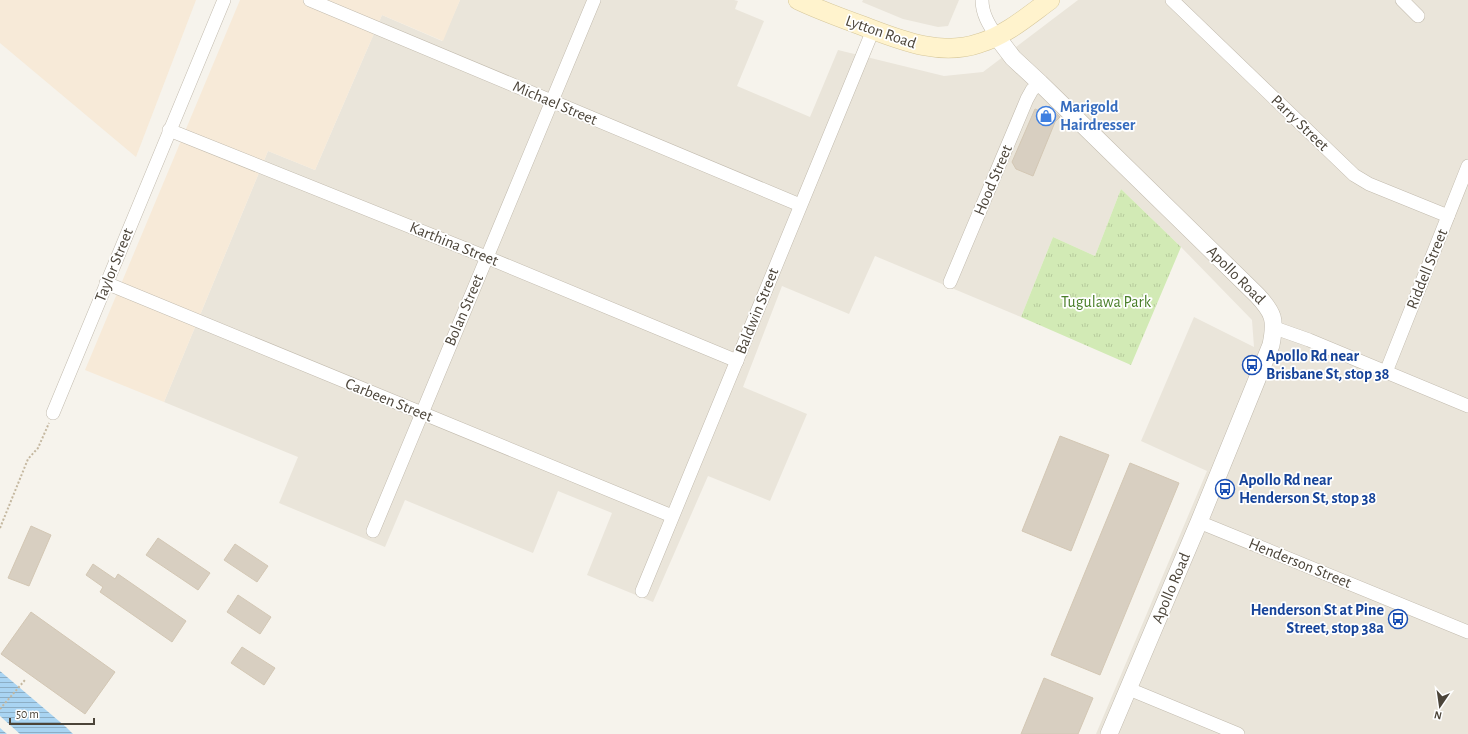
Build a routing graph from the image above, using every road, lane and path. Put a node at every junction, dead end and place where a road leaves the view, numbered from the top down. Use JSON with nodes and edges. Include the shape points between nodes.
{"nodes":[{"id":1,"x":224,"y":0,"type":"edge"},
{"id":2,"x":310,"y":0,"type":"edge"},
{"id":3,"x":594,"y":0,"type":"edge"},
{"id":4,"x":798,"y":0,"type":"edge"},
{"id":5,"x":982,"y":0,"type":"edge"},
{"id":6,"x":1050,"y":0,"type":"edge"},
{"id":7,"x":1172,"y":0,"type":"edge"},
{"id":8,"x":1402,"y":0,"type":"edge"},
{"id":9,"x":1418,"y":16,"type":"dead end"},
{"id":10,"x":873,"y":30,"type":"junction"},
{"id":11,"x":997,"y":37,"type":"junction"},
{"id":12,"x":1040,"y":82,"type":"junction"},
{"id":13,"x":552,"y":102,"type":"junction"},
{"id":14,"x":169,"y":130,"type":"junction"},
{"id":15,"x":1468,"y":166,"type":"edge"},
{"id":16,"x":800,"y":206,"type":"junction"},
{"id":17,"x":1448,"y":216,"type":"junction"},
{"id":18,"x":486,"y":257,"type":"junction"},
{"id":19,"x":950,"y":282,"type":"dead end"},
{"id":20,"x":106,"y":283,"type":"junction"},
{"id":21,"x":1274,"y":328,"type":"junction"},
{"id":22,"x":737,"y":361,"type":"junction"},
{"id":23,"x":1386,"y":372,"type":"junction"},
{"id":24,"x":1468,"y":406,"type":"edge"},
{"id":25,"x":53,"y":413,"type":"joint"},
{"id":26,"x":421,"y":414,"type":"junction"},
{"id":27,"x":672,"y":516,"type":"junction"},
{"id":28,"x":1200,"y":522,"type":"junction"},
{"id":29,"x":0,"y":528,"type":"edge"},
{"id":30,"x":373,"y":531,"type":"dead end"},
{"id":31,"x":642,"y":591,"type":"dead end"},
{"id":32,"x":1468,"y":632,"type":"edge"},
{"id":33,"x":25,"y":680,"type":"dead end"},
{"id":34,"x":1129,"y":689,"type":"junction"},
{"id":35,"x":0,"y":709,"type":"edge"},
{"id":36,"x":1110,"y":734,"type":"edge"},
{"id":37,"x":1238,"y":734,"type":"edge"}],
"edges":[{"from":1,"to":14,"type":"street","name":"Taylor Street"},
{"from":2,"to":13,"type":"street","name":"Michael Street"},
{"from":3,"to":13,"type":"street","name":"Bolan Street"},
{"from":4,"to":10,"type":"main road","name":"Lytton Road"},
{"from":5,"to":11,"type":"street","via":[[985,19]]},
{"from":6,"to":11,"type":"main road","name":"Lytton Road"},
{"from":7,"to":17,"type":"street","name":"Parry Street","via":[[1354,175],[1369,184]]},
{"from":8,"to":9,"type":"street"},
{"from":10,"to":11,"type":"main road","name":"Lytton Road","via":[[912,45],[942,49],[980,44]]},
{"from":10,"to":16,"type":"street","name":"Baldwin Street"},
{"from":11,"to":12,"type":"street","name":"Apollo Road","via":[[1013,58]]},
{"from":12,"to":19,"type":"street","name":"Hood Street","via":[[1027,99]]},
{"from":12,"to":21,"type":"street","name":"Apollo Road","via":[[1257,294],[1267,306],[1273,318]]},
{"from":13,"to":16,"type":"street","name":"Michael Street"},
{"from":13,"to":18,"type":"street","name":"Bolan Street"},
{"from":14,"to":18,"type":"street","name":"Karthina Street"},
{"from":14,"to":20,"type":"street","name":"Taylor Street"},
{"from":15,"to":17,"type":"street","name":"Riddell Street"},
{"from":16,"to":22,"type":"street","name":"Baldwin Street"},
{"from":17,"to":23,"type":"street","name":"Riddell Street"},
{"from":18,"to":22,"type":"street","name":"Karthina Street"},
{"from":18,"to":26,"type":"street","name":"Bolan Street"},
{"from":20,"to":25,"type":"street","name":"Taylor Street"},
{"from":20,"to":26,"type":"street","name":"Carbeen Street"},
{"from":21,"to":23,"type":"street"},
{"from":21,"to":28,"type":"street","name":"Apollo Road","via":[[1271,345]]},
{"from":22,"to":27,"type":"street","name":"Baldwin Street"},
{"from":23,"to":24,"type":"street"},
{"from":25,"to":29,"type":"path","via":[[38,448],[28,459]]},
{"from":26,"to":27,"type":"street","name":"Carbeen Street"},
{"from":26,"to":30,"type":"street","name":"Bolan Street"},
{"from":27,"to":31,"type":"street","name":"Baldwin Street"},
{"from":28,"to":32,"type":"street","name":"Henderson Street"},
{"from":28,"to":34,"type":"street","name":"Apollo Road"},
{"from":33,"to":35,"type":"path"},
{"from":34,"to":36,"type":"street","name":"Apollo Road"},
{"from":34,"to":37,"type":"street"}]}
